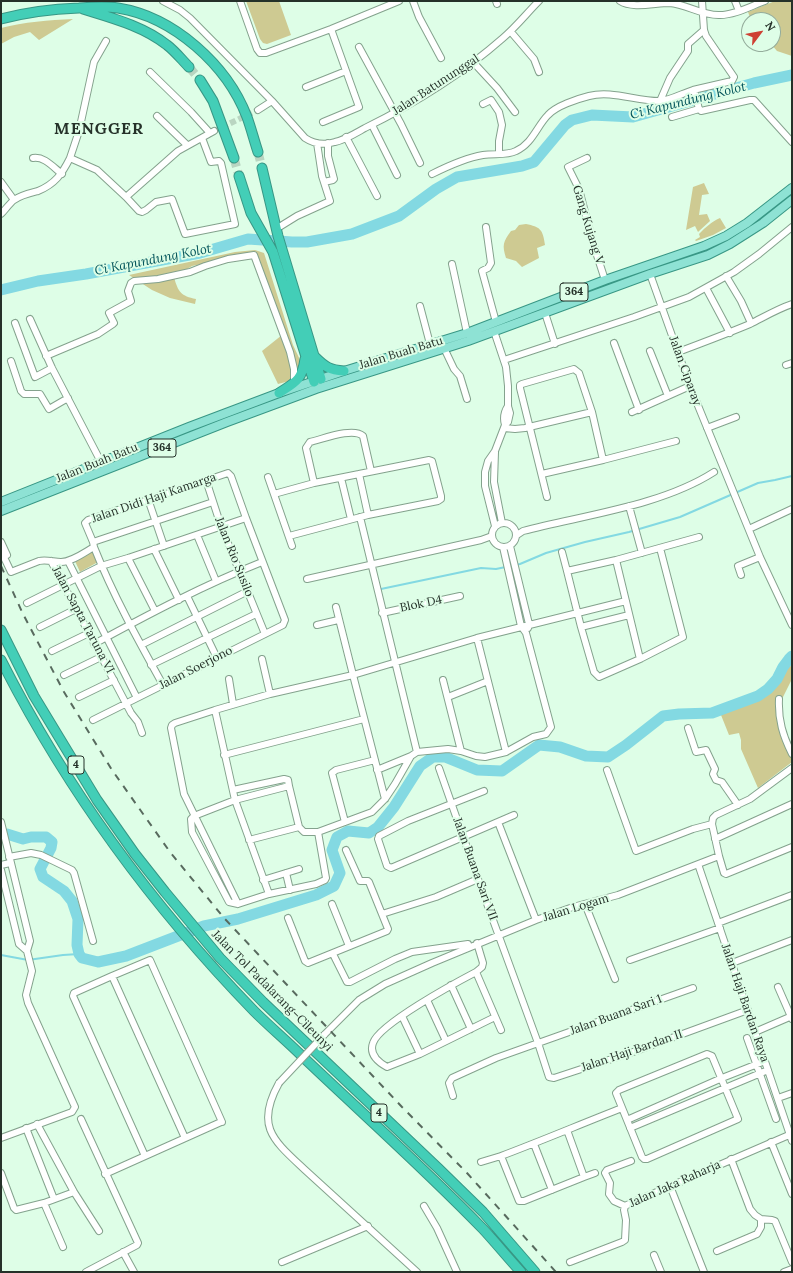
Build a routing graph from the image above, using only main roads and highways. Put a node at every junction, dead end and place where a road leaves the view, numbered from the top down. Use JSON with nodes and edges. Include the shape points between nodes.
{"nodes":[{"id":1,"x":78,"y":8,"type":"junction"},
{"id":2,"x":1,"y":19,"type":"edge"},
{"id":3,"x":189,"y":67,"type":"tunnel mouth"},
{"id":4,"x":200,"y":80,"type":"tunnel mouth"},
{"id":5,"x":258,"y":152,"type":"tunnel mouth"},
{"id":6,"x":234,"y":158,"type":"tunnel mouth"},
{"id":7,"x":262,"y":168,"type":"tunnel mouth"},
{"id":8,"x":239,"y":176,"type":"tunnel mouth"},
{"id":9,"x":791,"y":190,"type":"edge"},
{"id":10,"x":792,"y":200,"type":"edge"},
{"id":11,"x":443,"y":344,"type":"junction"},
{"id":12,"x":309,"y":356,"type":"junction"},
{"id":13,"x":344,"y":371,"type":"junction"},
{"id":14,"x":319,"y":384,"type":"junction"},
{"id":15,"x":279,"y":394,"type":"junction"},
{"id":16,"x":1,"y":502,"type":"edge"},
{"id":17,"x":1,"y":511,"type":"edge"},
{"id":18,"x":1,"y":630,"type":"edge"},
{"id":19,"x":1,"y":660,"type":"edge"},
{"id":20,"x":521,"y":1272,"type":"edge"},
{"id":21,"x":535,"y":1272,"type":"edge"}],
"edges":[{"from":1,"to":2,"type":"highway","via":[[35,11]]},
{"from":1,"to":3,"type":"highway","via":[[116,19],[143,31],[167,45]]},
{"from":1,"to":5,"type":"highway","via":[[119,8],[162,23],[181,35],[201,51],[229,85],[246,116]]},
{"from":4,"to":6,"type":"highway","via":[[213,101]]},
{"from":7,"to":12,"type":"highway"},
{"from":8,"to":12,"type":"highway","via":[[251,213],[273,252]]},
{"from":9,"to":11,"type":"main road","name":"Jalan Buah Batu","number":"364","via":[[747,223],[704,246],[605,280]]},
{"from":10,"to":11,"type":"main road","name":"Jalan Buah Batu","number":"364","via":[[730,244],[702,257],[494,331]]},
{"from":11,"to":13,"type":"main road","name":"Jalan Buah Batu","number":"364","via":[[430,344]]},
{"from":11,"to":14,"type":"main road","name":"Jalan Buah Batu","number":"364"},
{"from":12,"to":13,"type":"highway","via":[[330,369]]},
{"from":12,"to":14,"type":"highway"},
{"from":12,"to":15,"type":"highway","via":[[302,374]]},
{"from":13,"to":14,"type":"main road","name":"Jalan Buah Batu","number":"364"},
{"from":14,"to":15,"type":"main road","name":"Jalan Buah Batu","number":"364"},
{"from":14,"to":17,"type":"main road","name":"Jalan Buah Batu","number":"364"},
{"from":15,"to":16,"type":"main road","name":"Jalan Buah Batu","number":"364"},
{"from":18,"to":21,"type":"highway","name":"Jalan Tol Padalarang–Cileunyi","number":"4","via":[[34,696],[97,800],[165,892],[220,958],[483,1212]]},
{"from":19,"to":20,"type":"highway","name":"Jalan Tol Padalarang–Cileunyi","number":"4","via":[[23,702],[87,805],[126,861],[211,965],[255,1011],[484,1230]]}]}
